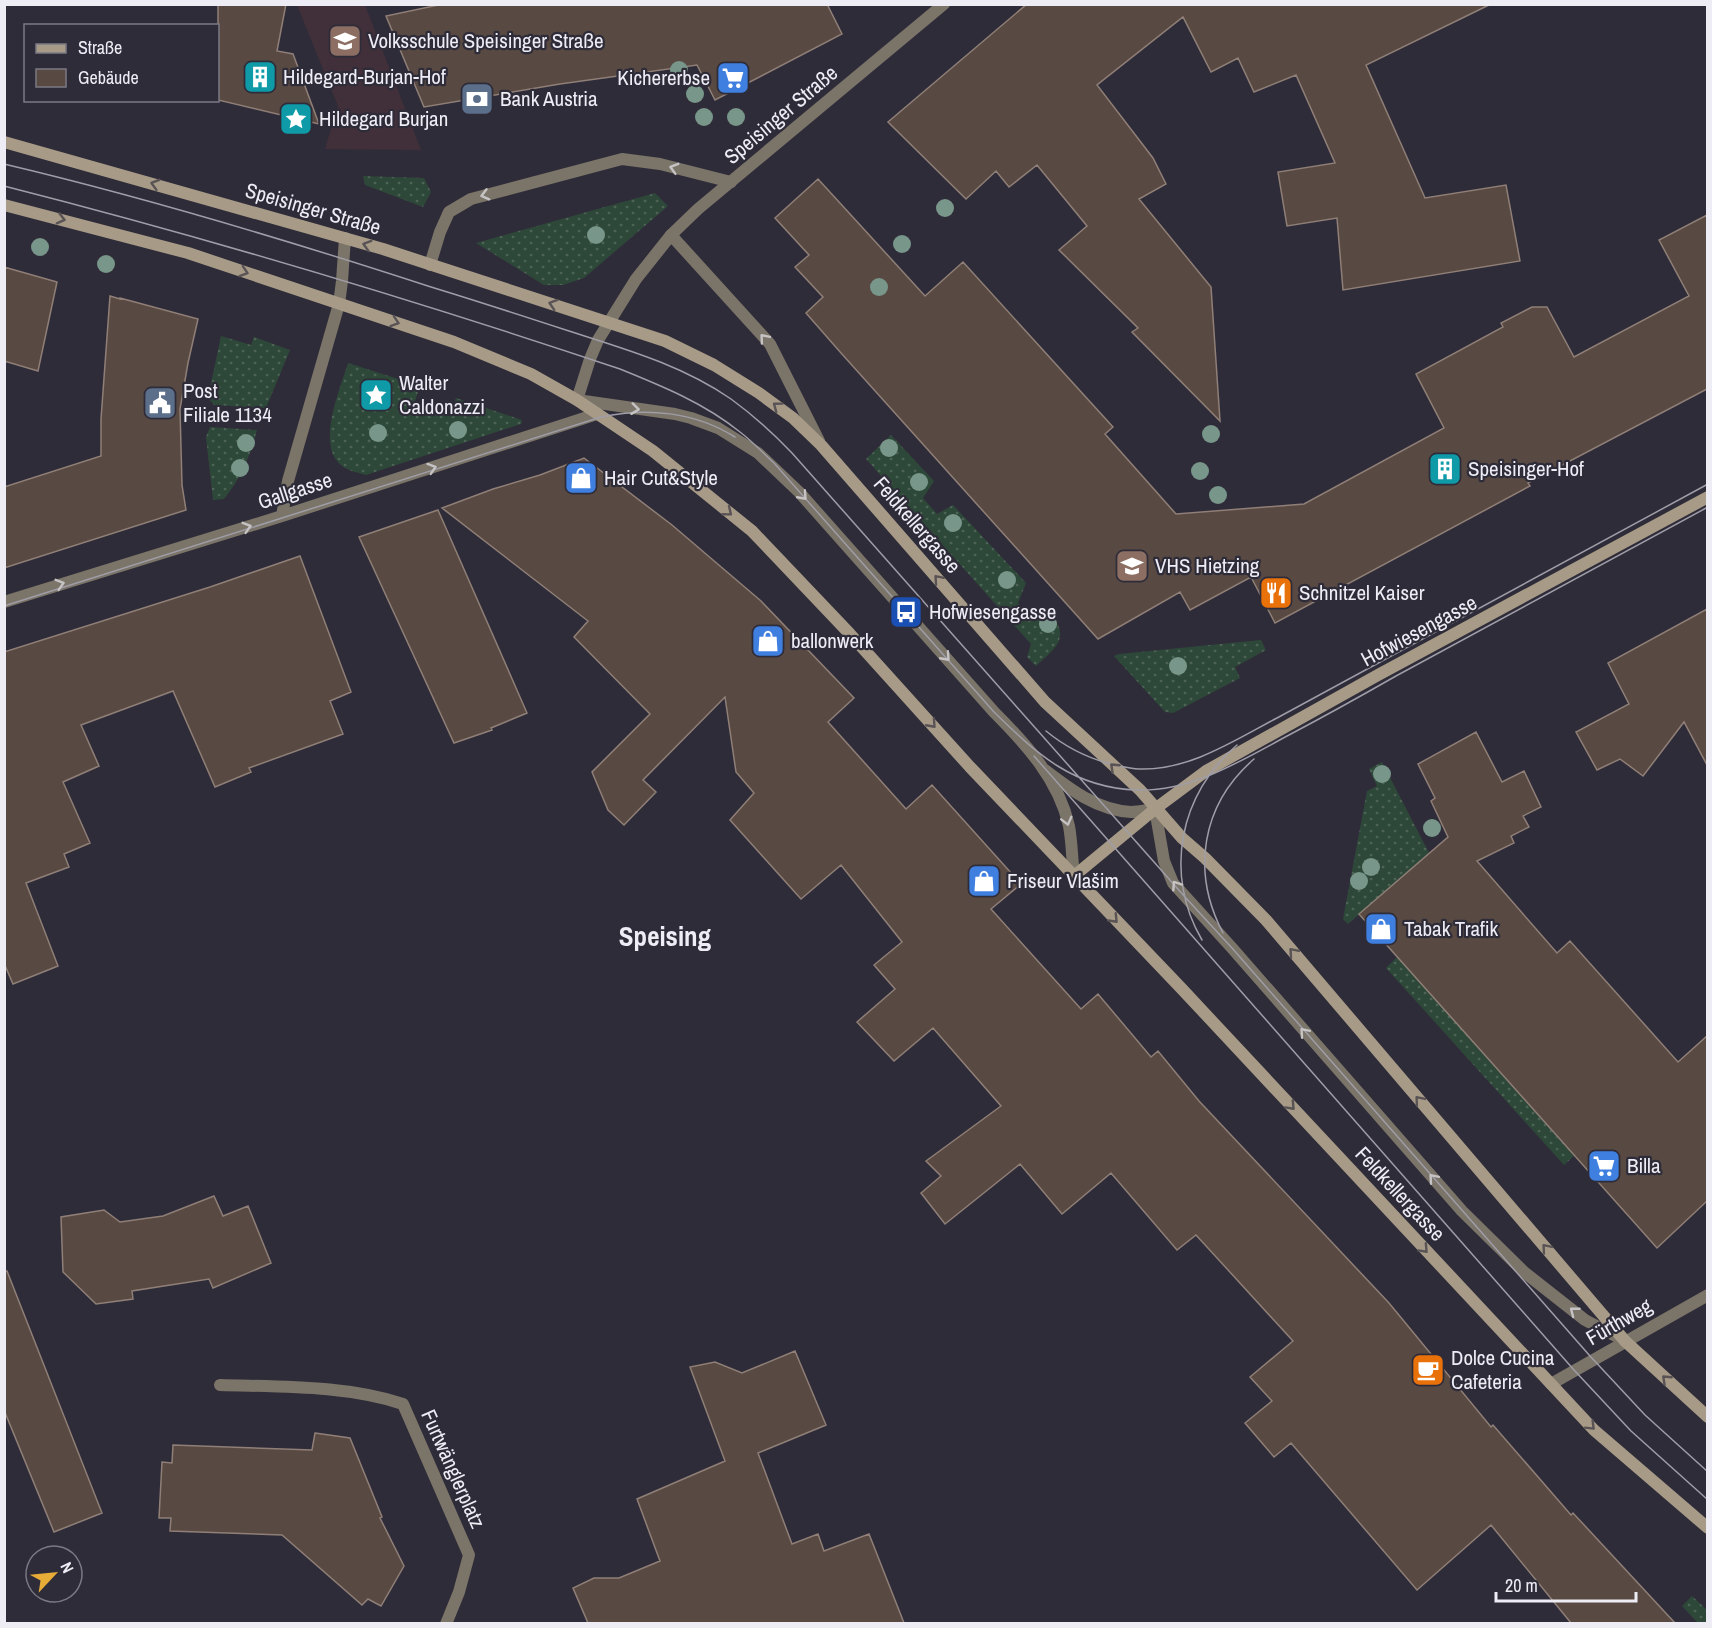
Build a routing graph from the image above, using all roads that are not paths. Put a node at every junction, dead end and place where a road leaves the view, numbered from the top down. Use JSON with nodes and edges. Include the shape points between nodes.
{"nodes":[{"id":1,"x":944,"y":4,"type":"edge"},
{"id":2,"x":4,"y":142,"type":"edge"},
{"id":3,"x":731,"y":182,"type":"junction"},
{"id":4,"x":4,"y":205,"type":"edge"},
{"id":5,"x":671,"y":235,"type":"junction"},
{"id":6,"x":345,"y":238,"type":"junction"},
{"id":7,"x":430,"y":265,"type":"junction"},
{"id":8,"x":339,"y":304,"type":"junction"},
{"id":9,"x":609,"y":322,"type":"junction"},
{"id":10,"x":577,"y":400,"type":"junction"},
{"id":11,"x":597,"y":414,"type":"junction"},
{"id":12,"x":821,"y":445,"type":"junction"},
{"id":13,"x":1707,"y":498,"type":"edge"},
{"id":14,"x":282,"y":516,"type":"junction"},
{"id":15,"x":4,"y":602,"type":"edge"},
{"id":16,"x":1045,"y":770,"type":"junction"},
{"id":17,"x":1155,"y":809,"type":"junction"},
{"id":18,"x":1074,"y":876,"type":"junction"},
{"id":19,"x":1707,"y":1295,"type":"edge"},
{"id":20,"x":1625,"y":1341,"type":"junction"},
{"id":21,"x":1551,"y":1384,"type":"junction"},
{"id":22,"x":220,"y":1385,"type":"dead end"},
{"id":23,"x":1707,"y":1417,"type":"edge"},
{"id":24,"x":1707,"y":1528,"type":"edge"},
{"id":25,"x":446,"y":1623,"type":"edge"}],
"edges":[{"from":1,"to":3,"type":"street","name":"Speisinger Straße"},
{"from":6,"to":2,"type":"main road","name":"Speisinger Straße","one_way":true},
{"from":3,"to":5,"type":"street","name":"Speisinger Straße"},
{"from":3,"to":7,"type":"street","one_way":true,"via":[[622,159],[471,199],[449,212]]},
{"from":4,"to":8,"type":"main road","one_way":true,"via":[[188,253]]},
{"from":5,"to":9,"type":"street","name":"Speisinger Straße"},
{"from":12,"to":5,"type":"street","one_way":true,"via":[[770,344]]},
{"from":7,"to":6,"type":"main road","name":"Speisinger Straße","one_way":true},
{"from":6,"to":8,"type":"street"},
{"from":9,"to":7,"type":"main road","name":"Speisinger Straße","one_way":true},
{"from":8,"to":10,"type":"main road","one_way":true,"via":[[454,342],[531,374]]},
{"from":8,"to":14,"type":"street","via":[[288,481]]},
{"from":9,"to":10,"type":"street","name":"Speisinger Straße","via":[[590,359]]},
{"from":12,"to":9,"type":"main road","name":"Feldkellergasse","one_way":true,"via":[[793,418],[714,365],[665,341]]},
{"from":10,"to":11,"type":"main road"},
{"from":10,"to":16,"type":"street","one_way":true,"via":[[691,418],[718,428],[758,453],[799,492]]},
{"from":14,"to":11,"type":"street","name":"Gallgasse","one_way":true},
{"from":11,"to":18,"type":"main road","name":"Feldkellergasse","one_way":true,"via":[[653,451],[752,531]]},
{"from":17,"to":12,"type":"main road","name":"Feldkellergasse","one_way":true,"via":[[1140,790],[1045,702]]},
{"from":13,"to":17,"type":"main road","name":"Hofwiesengasse","via":[[1224,760]]},
{"from":15,"to":14,"type":"street","name":"Gallgasse","one_way":true},
{"from":16,"to":17,"type":"street","via":[[1077,794],[1106,807],[1132,812]]},
{"from":16,"to":18,"type":"street","one_way":true,"via":[[1061,798],[1069,827]]},
{"from":17,"to":18,"type":"main road","name":"Hofwiesengasse"},
{"from":20,"to":17,"type":"main road","name":"Feldkellergasse","one_way":true,"via":[[1266,920]]},
{"from":20,"to":17,"type":"street","one_way":true,"via":[[1585,1320],[1524,1272],[1462,1210],[1173,883],[1164,861]]},
{"from":18,"to":21,"type":"main road","name":"Feldkellergasse","one_way":true},
{"from":19,"to":20,"type":"street","name":"Fürthweg"},
{"from":20,"to":21,"type":"street","name":"Fürthweg"},
{"from":23,"to":20,"type":"main road","name":"Feldkellergasse","one_way":true},
{"from":21,"to":24,"type":"main road","name":"Feldkellergasse","one_way":true,"via":[[1594,1430]]},
{"from":22,"to":25,"type":"street","name":"Furtwänglerplatz","via":[[312,1388],[381,1397],[403,1404],[469,1555]]}]}
